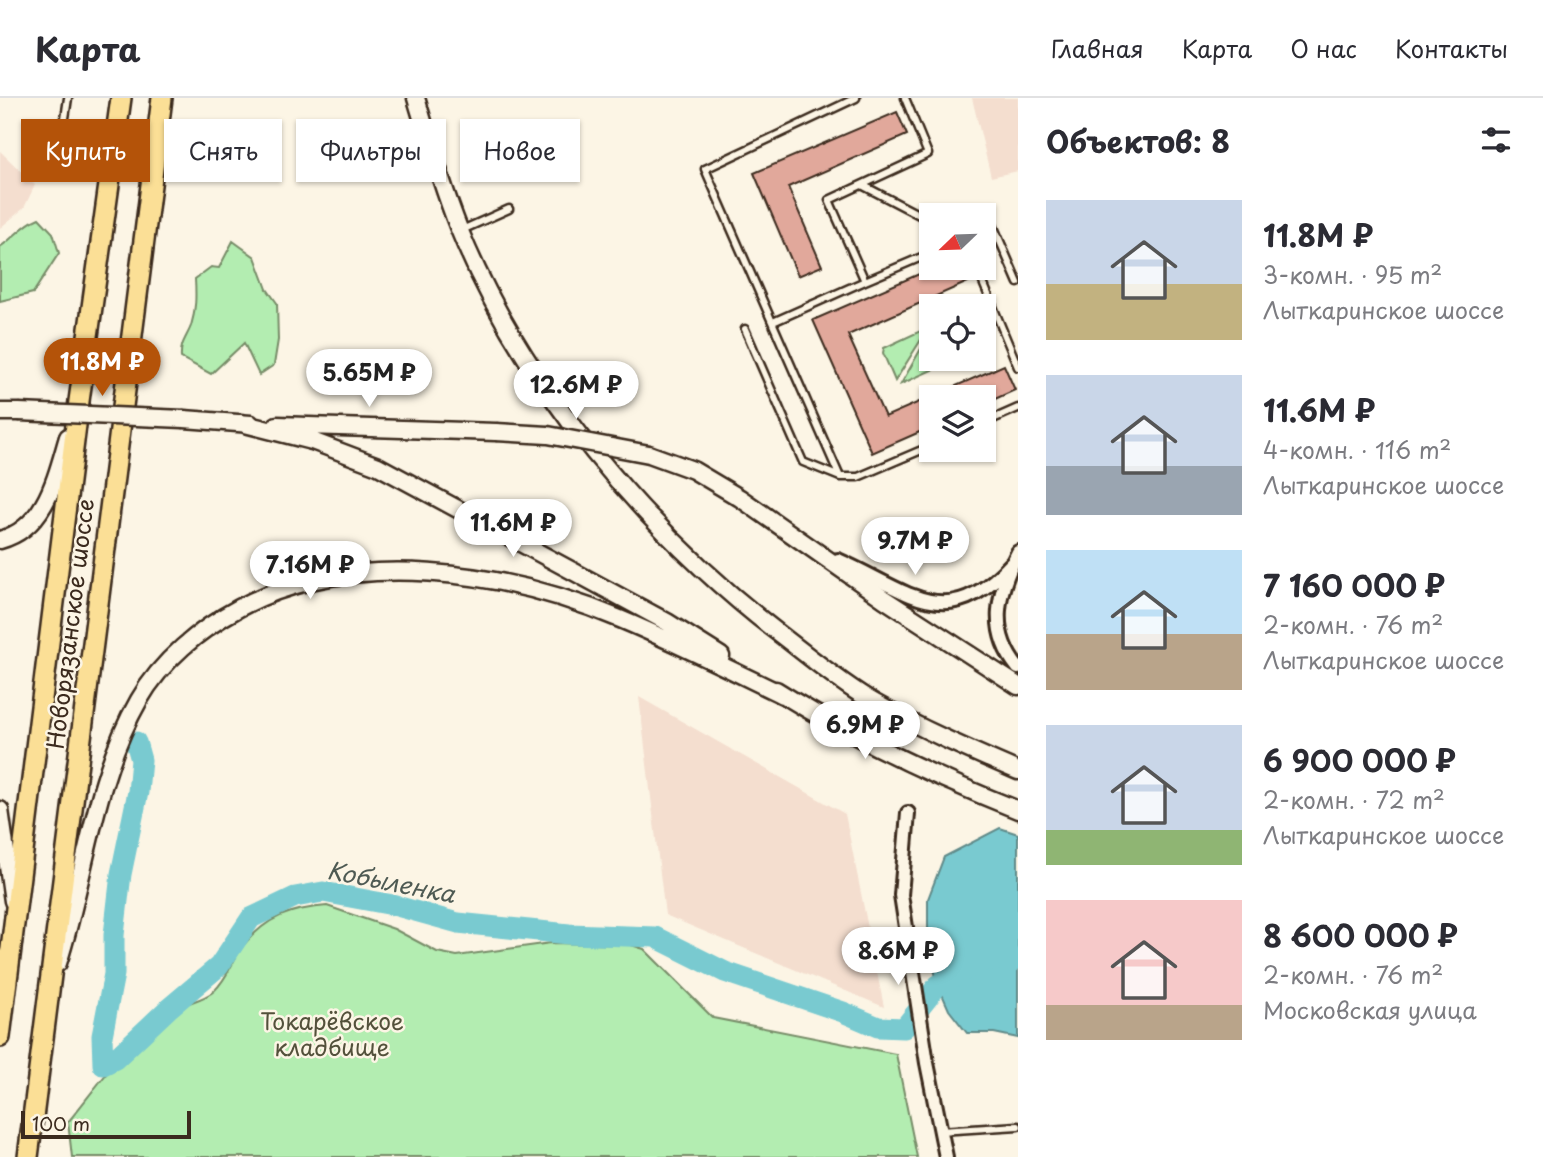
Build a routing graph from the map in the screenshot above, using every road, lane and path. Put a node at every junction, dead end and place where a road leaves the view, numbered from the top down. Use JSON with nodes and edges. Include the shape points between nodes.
{"nodes":[{"id":1,"x":68,"y":98,"type":"edge"},
{"id":2,"x":121,"y":98,"type":"edge"},
{"id":3,"x":162,"y":98,"type":"edge"},
{"id":4,"x":416,"y":98,"type":"edge"},
{"id":5,"x":856,"y":98,"type":"edge"},
{"id":6,"x":905,"y":98,"type":"edge"},
{"id":7,"x":65,"y":119,"type":"edge"},
{"id":8,"x":862,"y":184,"type":"junction"},
{"id":9,"x":509,"y":209,"type":"dead end"},
{"id":10,"x":919,"y":215,"type":"edge"},
{"id":11,"x":460,"y":231,"type":"junction"},
{"id":12,"x":996,"y":232,"type":"edge"},
{"id":13,"x":919,"y":258,"type":"edge"},
{"id":14,"x":982,"y":280,"type":"edge"},
{"id":15,"x":865,"y":281,"type":"junction"},
{"id":16,"x":1018,"y":283,"type":"edge"},
{"id":17,"x":773,"y":322,"type":"junction"},
{"id":18,"x":745,"y":329,"type":"dead end"},
{"id":19,"x":1015,"y":351,"type":"edge"},
{"id":20,"x":1018,"y":367,"type":"edge"},
{"id":21,"x":79,"y":401,"type":"junction"},
{"id":22,"x":1018,"y":408,"type":"edge"},
{"id":23,"x":0,"y":412,"type":"edge"},
{"id":24,"x":996,"y":418,"type":"edge"},
{"id":25,"x":240,"y":423,"type":"junction"},
{"id":26,"x":919,"y":451,"type":"edge"},
{"id":27,"x":840,"y":477,"type":"junction"},
{"id":28,"x":0,"y":540,"type":"edge"},
{"id":29,"x":816,"y":551,"type":"junction"},
{"id":30,"x":1016,"y":557,"type":"edge"},
{"id":31,"x":1018,"y":668,"type":"edge"},
{"id":32,"x":1018,"y":686,"type":"edge"},
{"id":33,"x":783,"y":695,"type":"junction"},
{"id":34,"x":1018,"y":771,"type":"edge"},
{"id":35,"x":0,"y":810,"type":"edge"},
{"id":36,"x":1018,"y":810,"type":"edge"},
{"id":37,"x":908,"y":813,"type":"dead end"},
{"id":38,"x":15,"y":913,"type":"junction"},
{"id":39,"x":51,"y":985,"type":"junction"},
{"id":40,"x":0,"y":1037,"type":"edge"},
{"id":41,"x":1018,"y":1126,"type":"edge"},
{"id":42,"x":940,"y":1131,"type":"junction"},
{"id":43,"x":28,"y":1157,"type":"edge"},
{"id":44,"x":946,"y":1157,"type":"edge"}],
"edges":[{"from":1,"to":7,"type":"lane"},
{"from":2,"to":21,"type":"highway","name":"Новорязанское шоссе"},
{"from":3,"to":39,"type":"highway","name":"Новорязанское шоссе"},
{"from":4,"to":11,"type":"main road"},
{"from":5,"to":17,"type":"lane","via":[[705,169]]},
{"from":6,"to":8,"type":"lane","via":[[929,155]]},
{"from":8,"to":10,"type":"lane"},
{"from":8,"to":15,"type":"lane","via":[[829,200]]},
{"from":9,"to":11,"type":"lane"},
{"from":11,"to":34,"type":"main road","via":[[540,380],[589,446],[687,554],[744,607],[873,702]]},
{"from":12,"to":16,"type":"lane"},
{"from":13,"to":15,"type":"lane"},
{"from":14,"to":19,"type":"lane"},
{"from":15,"to":17,"type":"lane"},
{"from":17,"to":27,"type":"lane"},
{"from":18,"to":27,"type":"lane","via":[[803,463]]},
{"from":19,"to":20,"type":"lane"},
{"from":21,"to":28,"type":"main road","via":[[59,469],[38,515],[22,531]]},
{"from":21,"to":38,"type":"highway","name":"Новорязанское шоссе"},
{"from":22,"to":24,"type":"lane"},
{"from":23,"to":25,"type":"main road","bridge":true},
{"from":25,"to":29,"type":"main road","bridge":true,"via":[[548,435],[649,454],[693,470]]},
{"from":25,"to":33,"type":"main road","via":[[312,441],[378,466],[667,622]]},
{"from":26,"to":27,"type":"lane","via":[[858,477]]},
{"from":29,"to":30,"type":"street","via":[[923,599],[947,604],[968,600],[993,584]]},
{"from":29,"to":32,"type":"main road"},
{"from":30,"to":31,"type":"street","via":[[997,613],[998,631]]},
{"from":33,"to":36,"type":"main road","via":[[888,752]]},
{"from":33,"to":39,"type":"main road","via":[[619,618],[498,581],[435,572],[378,572],[334,577],[258,598],[190,640],[140,697],[106,777],[70,928]]},
{"from":35,"to":38,"type":"main road"},
{"from":37,"to":42,"type":"street","via":[[901,895]]},
{"from":38,"to":40,"type":"highway","name":"Новорязанское шоссе"},
{"from":39,"to":43,"type":"highway","name":"Новорязанское шоссе"},
{"from":41,"to":42,"type":"lane"},
{"from":42,"to":44,"type":"street"}]}
